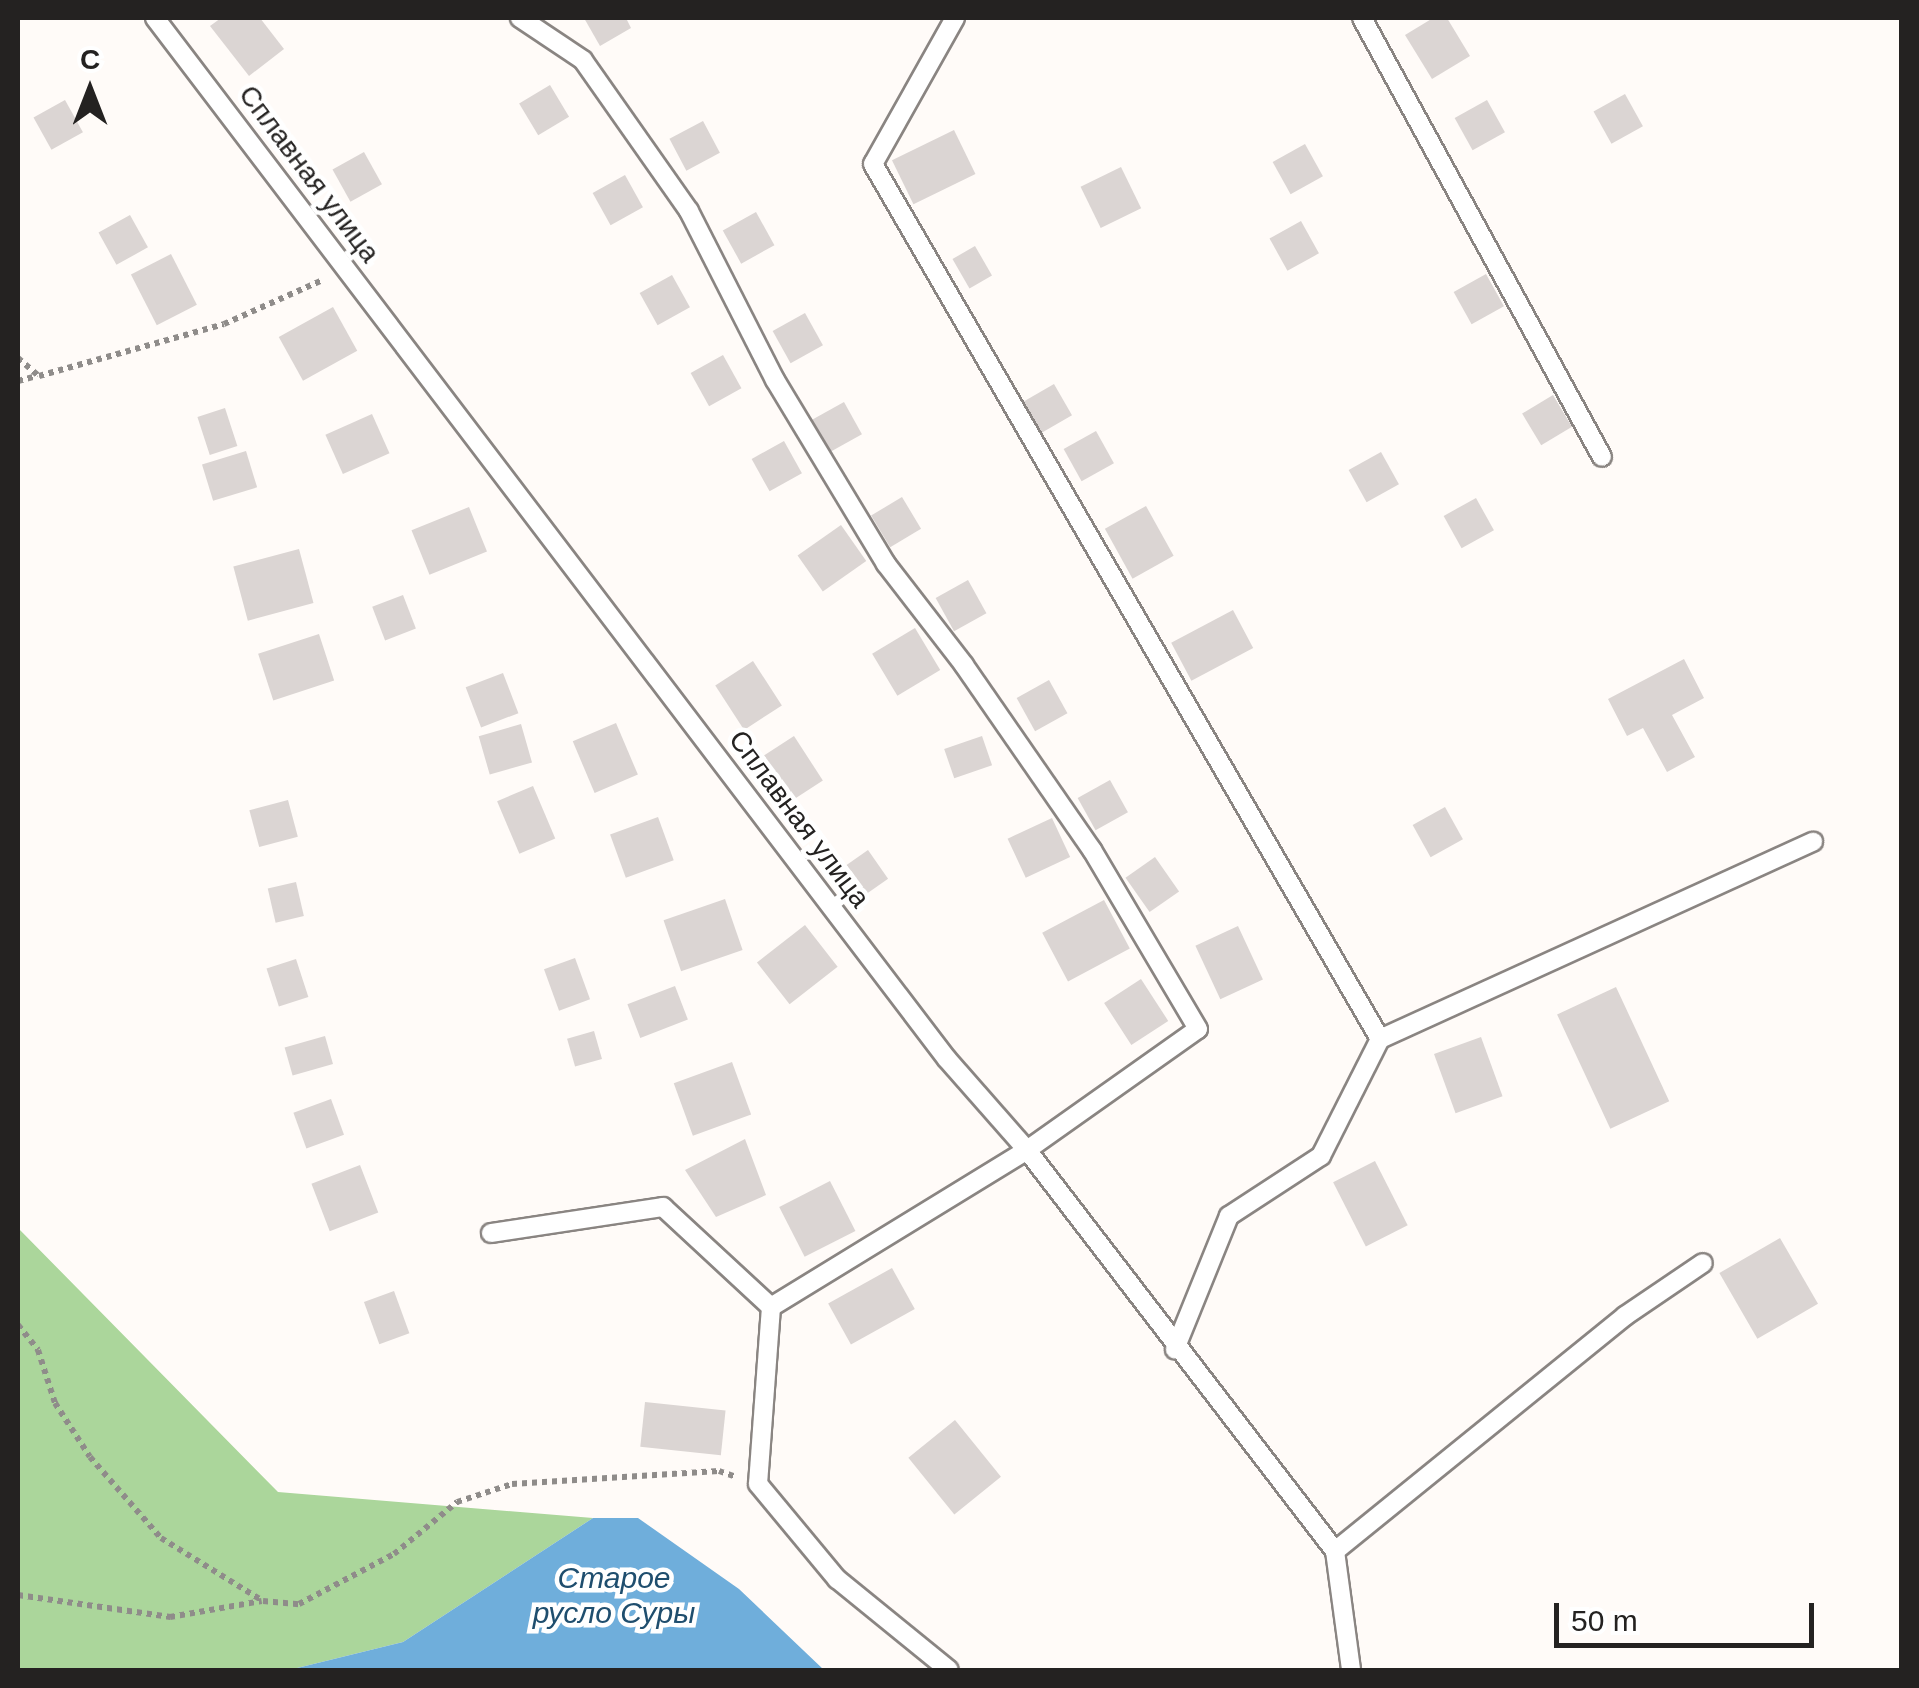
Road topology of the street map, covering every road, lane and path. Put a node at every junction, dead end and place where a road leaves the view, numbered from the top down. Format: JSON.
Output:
{"nodes":[{"id":1,"x":156,"y":18,"type":"edge"},
{"id":2,"x":520,"y":18,"type":"edge"},
{"id":3,"x":955,"y":18,"type":"edge"},
{"id":4,"x":1362,"y":18,"type":"edge"},
{"id":5,"x":347,"y":270,"type":"junction"},
{"id":6,"x":18,"y":358,"type":"edge"},
{"id":7,"x":38,"y":376,"type":"junction"},
{"id":8,"x":18,"y":381,"type":"edge"},
{"id":9,"x":1602,"y":457,"type":"dead end"},
{"id":10,"x":1813,"y":842,"type":"dead end"},
{"id":11,"x":1380,"y":1039,"type":"junction"},
{"id":12,"x":1027,"y":1150,"type":"junction"},
{"id":13,"x":490,"y":1233,"type":"dead end"},
{"id":14,"x":1703,"y":1263,"type":"dead end"},
{"id":15,"x":771,"y":1307,"type":"junction"},
{"id":16,"x":18,"y":1326,"type":"edge"},
{"id":17,"x":1176,"y":1350,"type":"junction"},
{"id":18,"x":758,"y":1484,"type":"junction"},
{"id":19,"x":1335,"y":1551,"type":"junction"},
{"id":20,"x":18,"y":1596,"type":"edge"},
{"id":21,"x":264,"y":1601,"type":"junction"},
{"id":22,"x":949,"y":1670,"type":"edge"},
{"id":23,"x":1351,"y":1670,"type":"edge"}],
"edges":[{"from":1,"to":5,"type":"lane","name":"Сплавная улица"},
{"from":2,"to":12,"type":"lane"},
{"from":3,"to":11,"type":"lane"},
{"from":4,"to":9,"type":"lane"},
{"from":5,"to":7,"type":"path"},
{"from":5,"to":12,"type":"lane","name":"Сплавная улица"},
{"from":6,"to":7,"type":"path"},
{"from":7,"to":8,"type":"path"},
{"from":10,"to":11,"type":"lane"},
{"from":11,"to":17,"type":"lane"},
{"from":12,"to":15,"type":"lane"},
{"from":12,"to":17,"type":"lane","name":"Сплавная улица"},
{"from":13,"to":15,"type":"lane"},
{"from":14,"to":19,"type":"lane"},
{"from":15,"to":18,"type":"lane"},
{"from":16,"to":21,"type":"path"},
{"from":17,"to":19,"type":"lane","name":"Сплавная улица"},
{"from":18,"to":21,"type":"path"},
{"from":18,"to":22,"type":"lane"},
{"from":19,"to":23,"type":"lane"},
{"from":20,"to":21,"type":"path"}]}
